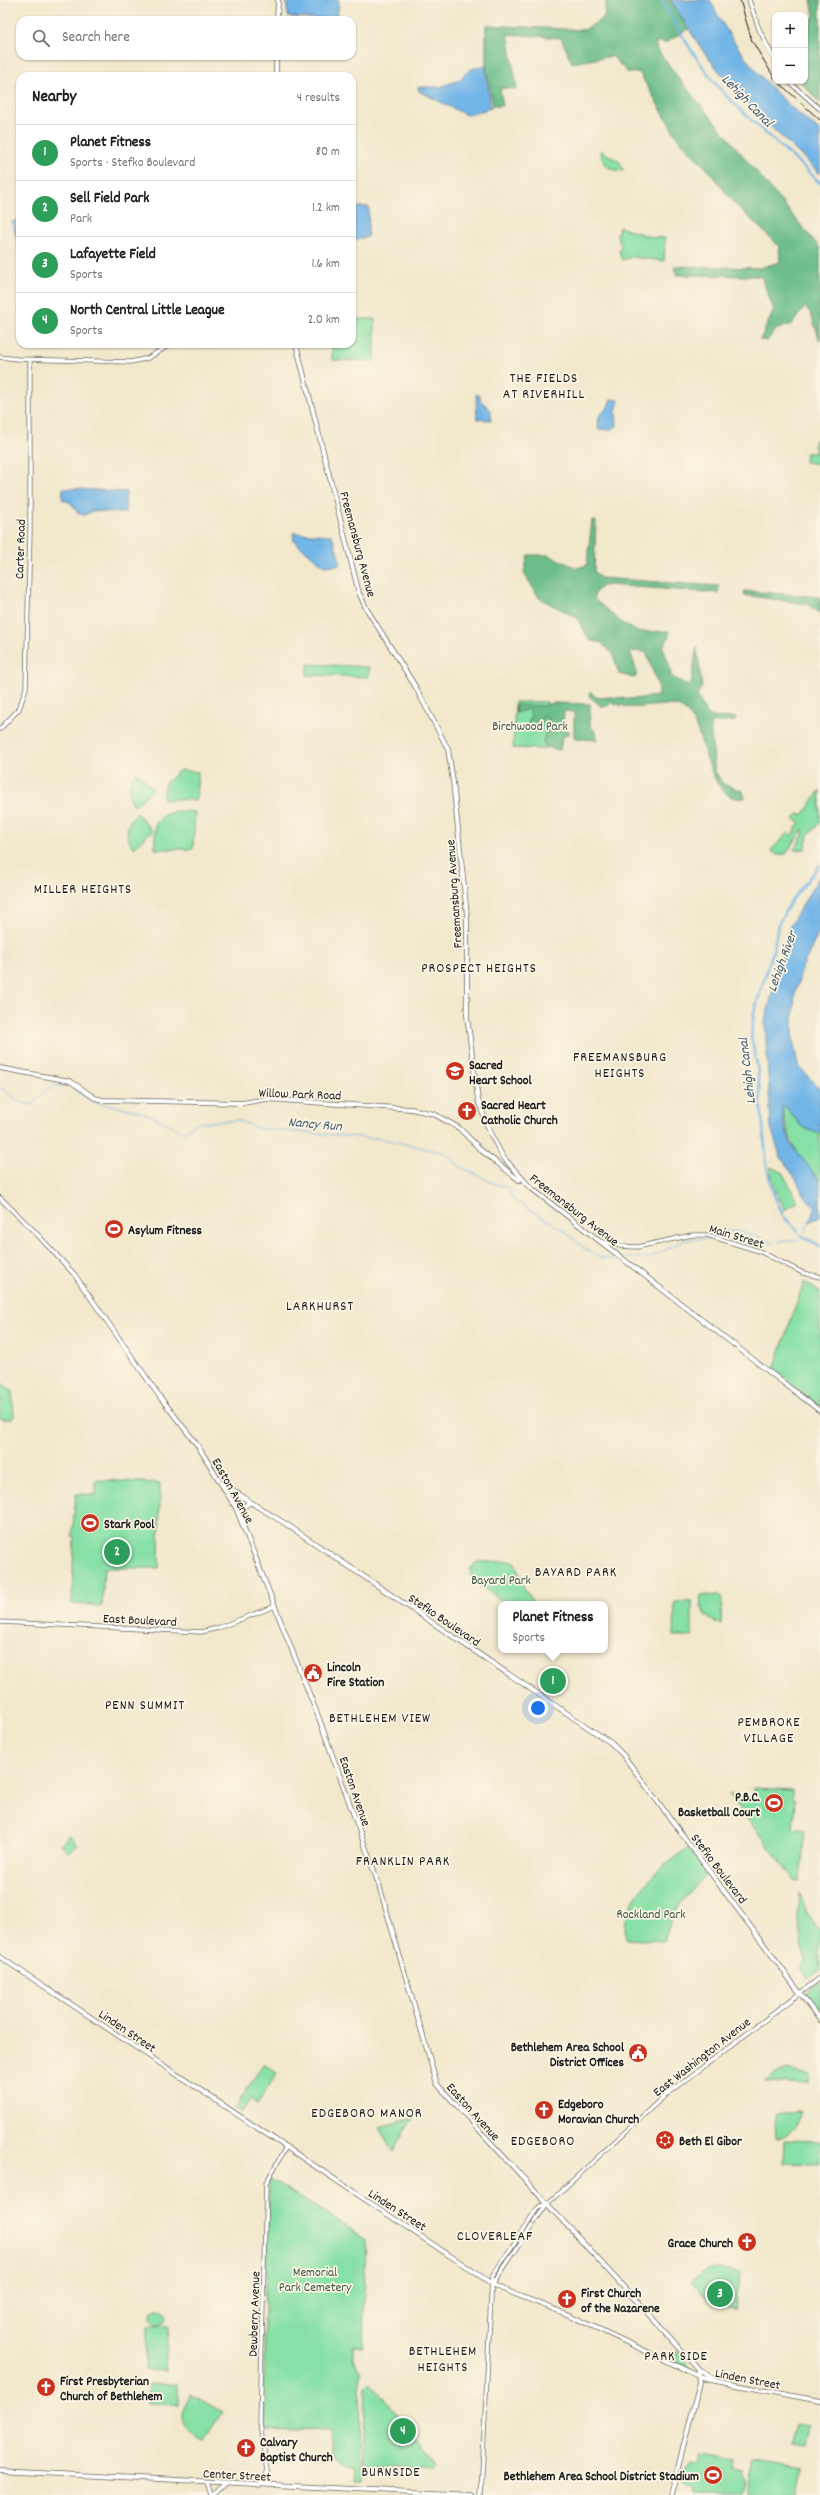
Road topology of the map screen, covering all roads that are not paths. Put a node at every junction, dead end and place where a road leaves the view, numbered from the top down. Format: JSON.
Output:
{"nodes":[{"id":1,"x":278,"y":0,"type":"edge"},
{"id":2,"x":749,"y":0,"type":"edge"},
{"id":3,"x":277,"y":16,"type":"edge"},
{"id":4,"x":772,"y":55,"type":"edge"},
{"id":5,"x":276,"y":60,"type":"edge"},
{"id":6,"x":276,"y":72,"type":"edge"},
{"id":7,"x":791,"y":84,"type":"edge"},
{"id":8,"x":820,"y":109,"type":"edge"},
{"id":9,"x":165,"y":348,"type":"edge"},
{"id":10,"x":297,"y":348,"type":"edge"},
{"id":11,"x":0,"y":357,"type":"edge"},
{"id":12,"x":30,"y":360,"type":"junction"},
{"id":13,"x":0,"y":729,"type":"edge"},
{"id":14,"x":0,"y":1068,"type":"edge"},
{"id":15,"x":531,"y":1188,"type":"junction"},
{"id":16,"x":0,"y":1198,"type":"edge"},
{"id":17,"x":598,"y":1240,"type":"junction"},
{"id":18,"x":820,"y":1277,"type":"edge"},
{"id":19,"x":820,"y":1411,"type":"edge"},
{"id":20,"x":222,"y":1485,"type":"junction"},
{"id":21,"x":249,"y":1503,"type":"junction"},
{"id":22,"x":258,"y":1507,"type":"junction"},
{"id":23,"x":245,"y":1528,"type":"junction"},
{"id":24,"x":275,"y":1606,"type":"junction"},
{"id":25,"x":0,"y":1622,"type":"edge"},
{"id":26,"x":0,"y":1956,"type":"edge"},
{"id":27,"x":820,"y":1978,"type":"edge"},
{"id":28,"x":800,"y":1992,"type":"junction"},
{"id":29,"x":820,"y":2020,"type":"edge"},
{"id":30,"x":286,"y":2147,"type":"junction"},
{"id":31,"x":546,"y":2205,"type":"junction"},
{"id":32,"x":493,"y":2284,"type":"junction"},
{"id":33,"x":698,"y":2368,"type":"junction"},
{"id":34,"x":700,"y":2376,"type":"junction"},
{"id":35,"x":717,"y":2383,"type":"junction"},
{"id":36,"x":820,"y":2401,"type":"edge"},
{"id":37,"x":0,"y":2471,"type":"edge"},
{"id":38,"x":267,"y":2473,"type":"junction"},
{"id":39,"x":207,"y":2482,"type":"junction"},
{"id":40,"x":225,"y":2483,"type":"junction"},
{"id":41,"x":258,"y":2485,"type":"junction"},
{"id":42,"x":269,"y":2485,"type":"junction"},
{"id":43,"x":213,"y":2495,"type":"edge"},
{"id":44,"x":473,"y":2495,"type":"edge"},
{"id":45,"x":481,"y":2495,"type":"edge"},
{"id":46,"x":671,"y":2495,"type":"edge"}],
"edges":[{"from":1,"to":3,"type":"main road"},
{"from":2,"to":4,"type":"street"},
{"from":5,"to":6,"type":"main road"},
{"from":7,"to":8,"type":"street"},
{"from":9,"to":12,"type":"street"},
{"from":10,"to":15,"type":"main road","name":"Freemansburg Avenue"},
{"from":11,"to":12,"type":"street"},
{"from":12,"to":13,"type":"street","name":"Carter Road"},
{"from":14,"to":15,"type":"main road","name":"Willow Park Road"},
{"from":15,"to":17,"type":"main road","name":"Freemansburg Avenue"},
{"from":16,"to":20,"type":"main road","name":"Easton Avenue"},
{"from":17,"to":18,"type":"street","name":"Main Street"},
{"from":17,"to":19,"type":"main road","name":"Freemansburg Avenue"},
{"from":20,"to":21,"type":"main road","name":"Stefko Boulevard"},
{"from":20,"to":22,"type":"main road","name":"Stefko Boulevard"},
{"from":20,"to":23,"type":"main road","name":"Easton Avenue"},
{"from":21,"to":22,"type":"main road","name":"Stefko Boulevard"},
{"from":21,"to":23,"type":"main road"},
{"from":22,"to":28,"type":"main road","name":"Stefko Boulevard"},
{"from":23,"to":24,"type":"main road","name":"Easton Avenue"},
{"from":24,"to":25,"type":"street","name":"East Boulevard"},
{"from":24,"to":31,"type":"main road","name":"Easton Avenue"},
{"from":26,"to":30,"type":"main road","name":"Linden Street"},
{"from":27,"to":28,"type":"street","name":"East Washington Avenue"},
{"from":28,"to":29,"type":"main road","name":"Stefko Boulevard"},
{"from":28,"to":31,"type":"street","name":"East Washington Avenue"},
{"from":30,"to":32,"type":"main road","name":"Linden Street"},
{"from":30,"to":38,"type":"street","name":"Dewberry Avenue"},
{"from":31,"to":32,"type":"street","name":"East Washington Avenue"},
{"from":31,"to":32,"type":"street","name":"East Washington Avenue"},
{"from":31,"to":33,"type":"main road","name":"Easton Avenue"},
{"from":32,"to":34,"type":"main road","name":"Linden Street"},
{"from":32,"to":45,"type":"street","name":"East Washington Avenue"},
{"from":33,"to":34,"type":"main road","name":"Easton Avenue"},
{"from":33,"to":35,"type":"main road"},
{"from":34,"to":35,"type":"main road","name":"Linden Street"},
{"from":34,"to":46,"type":"main road"},
{"from":35,"to":36,"type":"main road","name":"Linden Street"},
{"from":37,"to":39,"type":"main road","name":"Center Street"},
{"from":38,"to":41,"type":"main road"},
{"from":38,"to":42,"type":"street","name":"Dewberry Avenue"},
{"from":39,"to":40,"type":"main road","name":"Center Street"},
{"from":39,"to":43,"type":"street"},
{"from":40,"to":41,"type":"main road","name":"Center Street"},
{"from":40,"to":43,"type":"street"},
{"from":41,"to":42,"type":"main road","name":"Center Street"},
{"from":42,"to":44,"type":"main road","name":"Center Street"}]}
